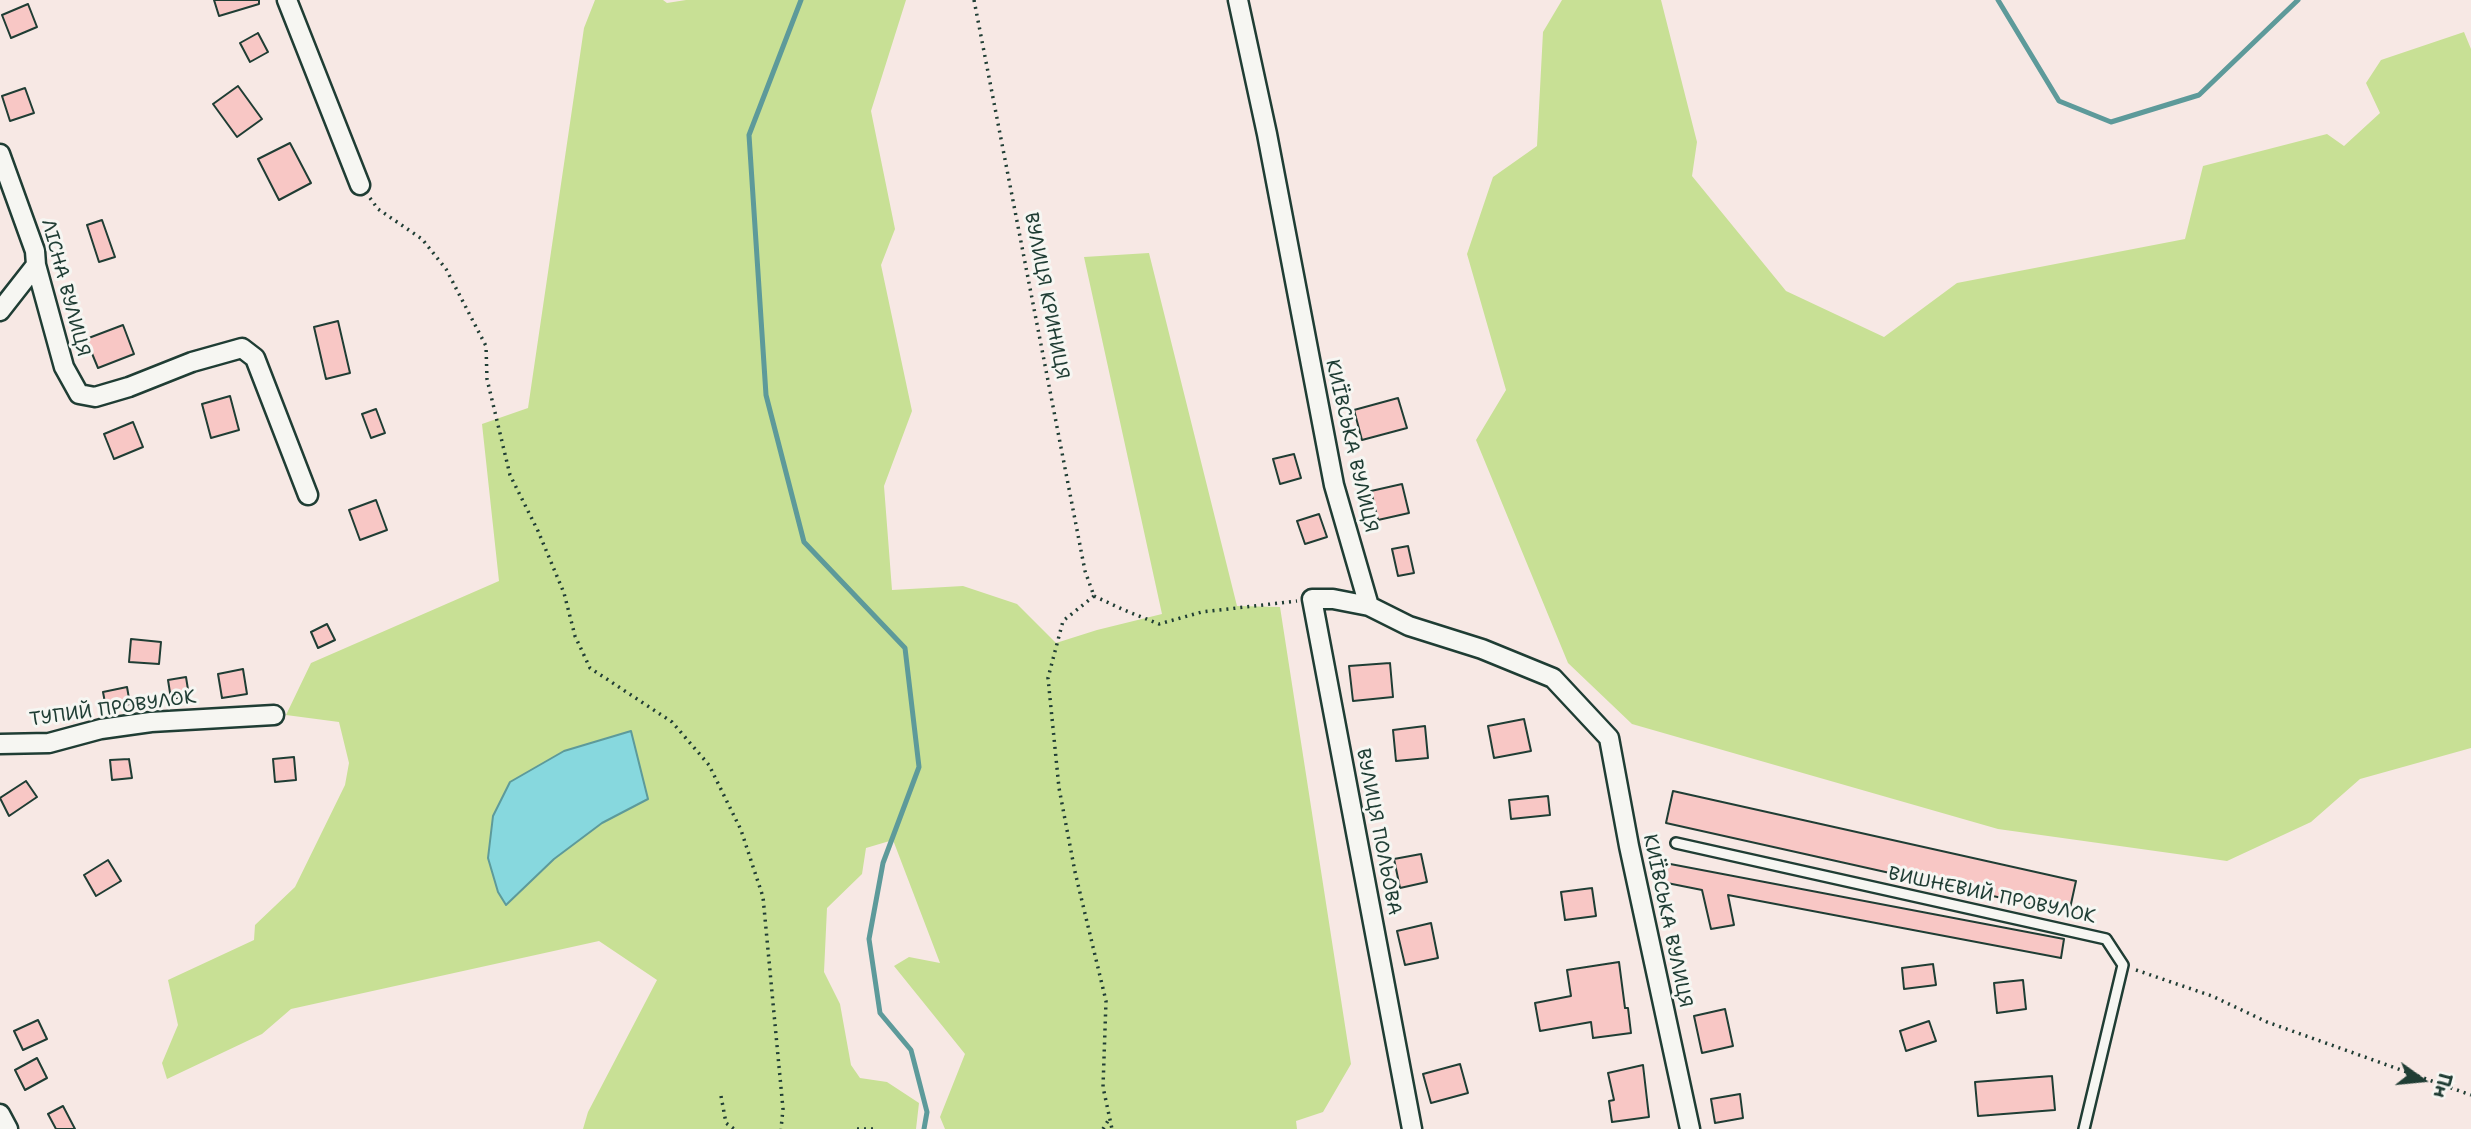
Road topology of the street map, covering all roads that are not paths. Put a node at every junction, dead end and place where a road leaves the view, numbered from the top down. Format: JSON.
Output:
{"nodes":[{"id":1,"x":287,"y":0,"type":"edge"},
{"id":2,"x":1238,"y":0,"type":"edge"},
{"id":3,"x":0,"y":153,"type":"edge"},
{"id":4,"x":360,"y":185,"type":"road end"},
{"id":5,"x":36,"y":265,"type":"junction"},
{"id":6,"x":0,"y":311,"type":"edge"},
{"id":7,"x":308,"y":495,"type":"dead end"},
{"id":8,"x":1369,"y":606,"type":"junction"},
{"id":9,"x":274,"y":715,"type":"dead end"},
{"id":10,"x":0,"y":744,"type":"edge"},
{"id":11,"x":1676,"y":843,"type":"dead end"},
{"id":12,"x":0,"y":1114,"type":"edge"},
{"id":13,"x":8,"y":1129,"type":"edge"},
{"id":14,"x":1412,"y":1129,"type":"edge"},
{"id":15,"x":1690,"y":1129,"type":"edge"},
{"id":16,"x":2084,"y":1129,"type":"edge"}],
"edges":[{"from":1,"to":4,"type":"street"},
{"from":2,"to":8,"type":"street","name":"КИЇВСЬКА ВУЛИЦЯ"},
{"from":3,"to":5,"type":"street","name":"ЛІСНА ВУЛИЦЯ"},
{"from":5,"to":6,"type":"street"},
{"from":5,"to":7,"type":"street","name":"ЛІСНА ВУЛИЦЯ"},
{"from":8,"to":14,"type":"street","name":"ВУЛИЦЯ ПОЛЬОВА"},
{"from":8,"to":15,"type":"street","name":"КИЇВСЬКА ВУЛИЦЯ"},
{"from":9,"to":10,"type":"street","name":"ТУПИЙ ПРОВУЛОК"},
{"from":11,"to":16,"type":"lane","name":"ВИШНЕВИЙ ПРОВУЛОК"},
{"from":12,"to":13,"type":"street"}]}
